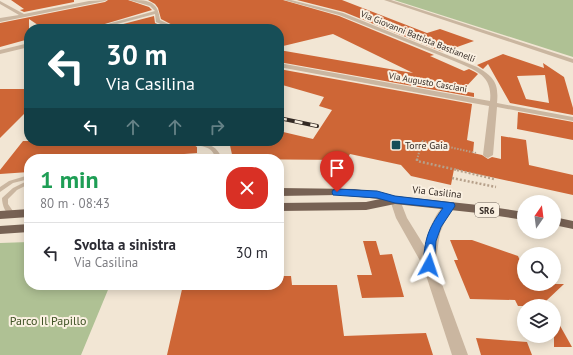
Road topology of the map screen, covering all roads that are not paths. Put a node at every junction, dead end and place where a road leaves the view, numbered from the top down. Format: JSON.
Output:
{"nodes":[{"id":1,"x":105,"y":0,"type":"edge"},
{"id":2,"x":131,"y":0,"type":"edge"},
{"id":3,"x":286,"y":0,"type":"edge"},
{"id":4,"x":386,"y":0,"type":"edge"},
{"id":5,"x":0,"y":2,"type":"edge"},
{"id":6,"x":158,"y":12,"type":"junction"},
{"id":7,"x":23,"y":15,"type":"junction"},
{"id":8,"x":0,"y":20,"type":"edge"},
{"id":9,"x":111,"y":24,"type":"edge"},
{"id":10,"x":165,"y":24,"type":"edge"},
{"id":11,"x":24,"y":46,"type":"edge"},
{"id":12,"x":0,"y":52,"type":"edge"},
{"id":13,"x":573,"y":61,"type":"edge"},
{"id":14,"x":284,"y":66,"type":"edge"},
{"id":15,"x":493,"y":104,"type":"junction"},
{"id":16,"x":573,"y":119,"type":"edge"},
{"id":17,"x":210,"y":146,"type":"edge"},
{"id":18,"x":218,"y":154,"type":"edge"},
{"id":19,"x":488,"y":155,"type":"dead end"},
{"id":20,"x":24,"y":178,"type":"edge"},
{"id":21,"x":24,"y":184,"type":"edge"},
{"id":22,"x":0,"y":190,"type":"edge"},
{"id":23,"x":284,"y":192,"type":"edge"},
{"id":24,"x":395,"y":200,"type":"junction"},
{"id":25,"x":450,"y":206,"type":"junction"},
{"id":26,"x":284,"y":207,"type":"edge"},
{"id":27,"x":24,"y":213,"type":"edge"},
{"id":28,"x":12,"y":214,"type":"junction"},
{"id":29,"x":0,"y":215,"type":"edge"},
{"id":30,"x":517,"y":215,"type":"edge"},
{"id":31,"x":561,"y":222,"type":"edge"},
{"id":32,"x":573,"y":225,"type":"edge"},
{"id":33,"x":24,"y":228,"type":"edge"},
{"id":34,"x":0,"y":230,"type":"edge"},
{"id":35,"x":429,"y":265,"type":"junction"},
{"id":36,"x":460,"y":355,"type":"edge"}],
"edges":[{"from":1,"to":7,"type":"street"},
{"from":2,"to":6,"type":"street"},
{"from":3,"to":15,"type":"street","name":"Via Giovanni Battista Bastianelli"},
{"from":4,"to":13,"type":"street"},
{"from":5,"to":7,"type":"street"},
{"from":6,"to":9,"type":"street"},
{"from":6,"to":10,"type":"street"},
{"from":7,"to":8,"type":"street"},
{"from":11,"to":12,"type":"street"},
{"from":14,"to":15,"type":"street","name":"Via Augusto Casciani"},
{"from":15,"to":16,"type":"street","name":"Via Augusto Casciani"},
{"from":15,"to":19,"type":"street","name":"Via Giovanni Battista Bastianelli"},
{"from":17,"to":18,"type":"lane"},
{"from":20,"to":22,"type":"lane"},
{"from":21,"to":28,"type":"lane"},
{"from":23,"to":24,"type":"main road","name":"Via Casilina","number":"SR6"},
{"from":24,"to":25,"type":"main road","name":"Via Casilina","number":"SR6"},
{"from":24,"to":26,"type":"main road","name":"Via Casilina","number":"SR6"},
{"from":24,"to":35,"type":"street"},
{"from":25,"to":30,"type":"main road","name":"Via Casilina","number":"SR6"},
{"from":25,"to":35,"type":"street"},
{"from":27,"to":28,"type":"main road"},
{"from":28,"to":29,"type":"main road"},
{"from":31,"to":32,"type":"main road"},
{"from":33,"to":34,"type":"main road"},
{"from":35,"to":36,"type":"street"}]}
